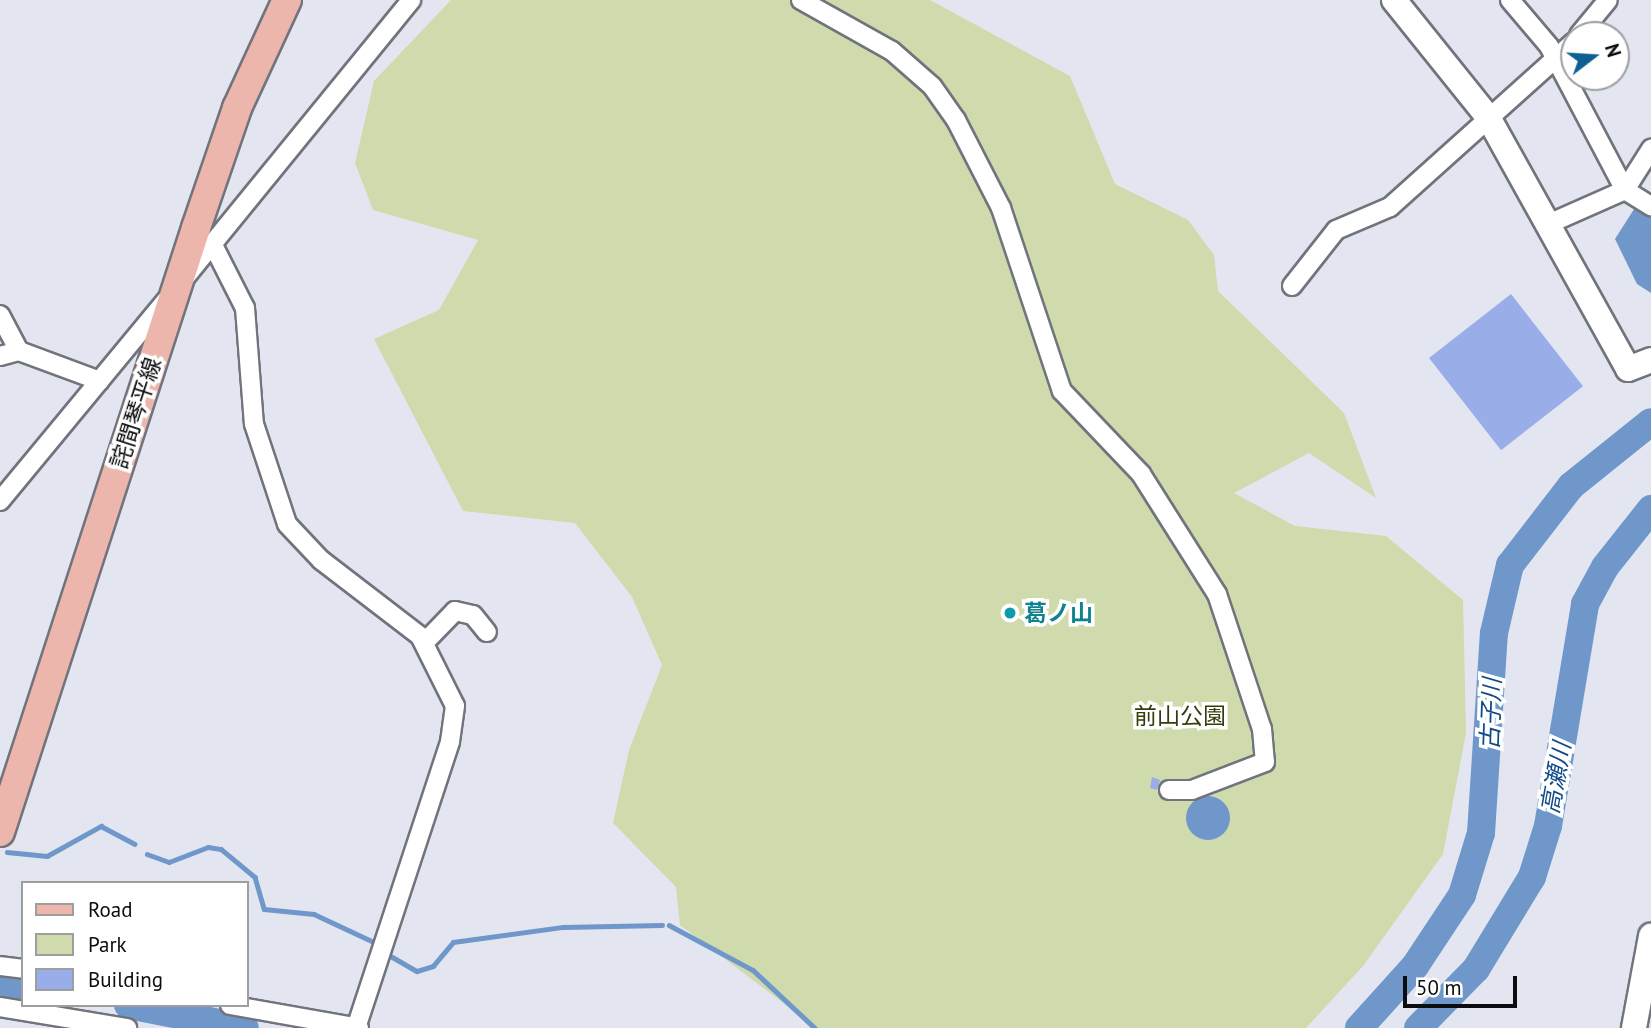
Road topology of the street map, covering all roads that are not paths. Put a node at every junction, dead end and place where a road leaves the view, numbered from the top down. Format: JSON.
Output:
{"nodes":[{"id":1,"x":286,"y":0,"type":"edge"},
{"id":2,"x":411,"y":0,"type":"edge"},
{"id":3,"x":802,"y":0,"type":"edge"},
{"id":4,"x":1394,"y":0,"type":"edge"},
{"id":5,"x":1510,"y":0,"type":"edge"},
{"id":6,"x":1608,"y":0,"type":"edge"},
{"id":7,"x":1591,"y":21,"type":"edge"},
{"id":8,"x":1560,"y":57,"type":"edge"},
{"id":9,"x":1556,"y":61,"type":"junction"},
{"id":10,"x":1488,"y":117,"type":"junction"},
{"id":11,"x":1651,"y":149,"type":"edge"},
{"id":12,"x":1625,"y":190,"type":"junction"},
{"id":13,"x":1651,"y":206,"type":"edge"},
{"id":14,"x":1546,"y":225,"type":"junction"},
{"id":15,"x":212,"y":243,"type":"junction"},
{"id":16,"x":1292,"y":286,"type":"dead end"},
{"id":17,"x":175,"y":290,"type":"junction"},
{"id":18,"x":0,"y":315,"type":"edge"},
{"id":19,"x":19,"y":351,"type":"junction"},
{"id":20,"x":0,"y":356,"type":"edge"},
{"id":21,"x":1651,"y":360,"type":"edge"},
{"id":22,"x":100,"y":381,"type":"junction"},
{"id":23,"x":0,"y":501,"type":"edge"},
{"id":24,"x":487,"y":632,"type":"dead end"},
{"id":25,"x":425,"y":642,"type":"junction"},
{"id":26,"x":1169,"y":790,"type":"dead end"},
{"id":27,"x":0,"y":832,"type":"edge"},
{"id":28,"x":1651,"y":936,"type":"edge"},
{"id":29,"x":0,"y":965,"type":"edge"},
{"id":30,"x":21,"y":969,"type":"edge"},
{"id":31,"x":0,"y":1007,"type":"edge"},
{"id":32,"x":241,"y":1007,"type":"edge"},
{"id":33,"x":89,"y":1013,"type":"edge"},
{"id":34,"x":127,"y":1028,"type":"edge"},
{"id":35,"x":357,"y":1028,"type":"edge"},
{"id":36,"x":1634,"y":1028,"type":"edge"}],
"edges":[{"from":1,"to":17,"type":"main road","name":"詫間琴平線"},
{"from":2,"to":15,"type":"street"},
{"from":3,"to":26,"type":"street"},
{"from":4,"to":10,"type":"street"},
{"from":5,"to":9,"type":"street"},
{"from":6,"to":7,"type":"street"},
{"from":8,"to":9,"type":"street"},
{"from":9,"to":10,"type":"street"},
{"from":9,"to":12,"type":"street"},
{"from":10,"to":14,"type":"street"},
{"from":10,"to":16,"type":"street"},
{"from":11,"to":12,"type":"street"},
{"from":12,"to":13,"type":"street"},
{"from":12,"to":14,"type":"street"},
{"from":14,"to":21,"type":"street"},
{"from":15,"to":17,"type":"street"},
{"from":15,"to":25,"type":"street"},
{"from":17,"to":22,"type":"street"},
{"from":17,"to":27,"type":"main road","name":"詫間琴平線"},
{"from":18,"to":19,"type":"street"},
{"from":19,"to":20,"type":"street"},
{"from":19,"to":22,"type":"street"},
{"from":22,"to":23,"type":"street"},
{"from":24,"to":25,"type":"street"},
{"from":25,"to":35,"type":"street"},
{"from":28,"to":36,"type":"street"},
{"from":29,"to":30,"type":"street"},
{"from":31,"to":33,"type":"street"},
{"from":32,"to":35,"type":"street"},
{"from":33,"to":34,"type":"street"}]}
